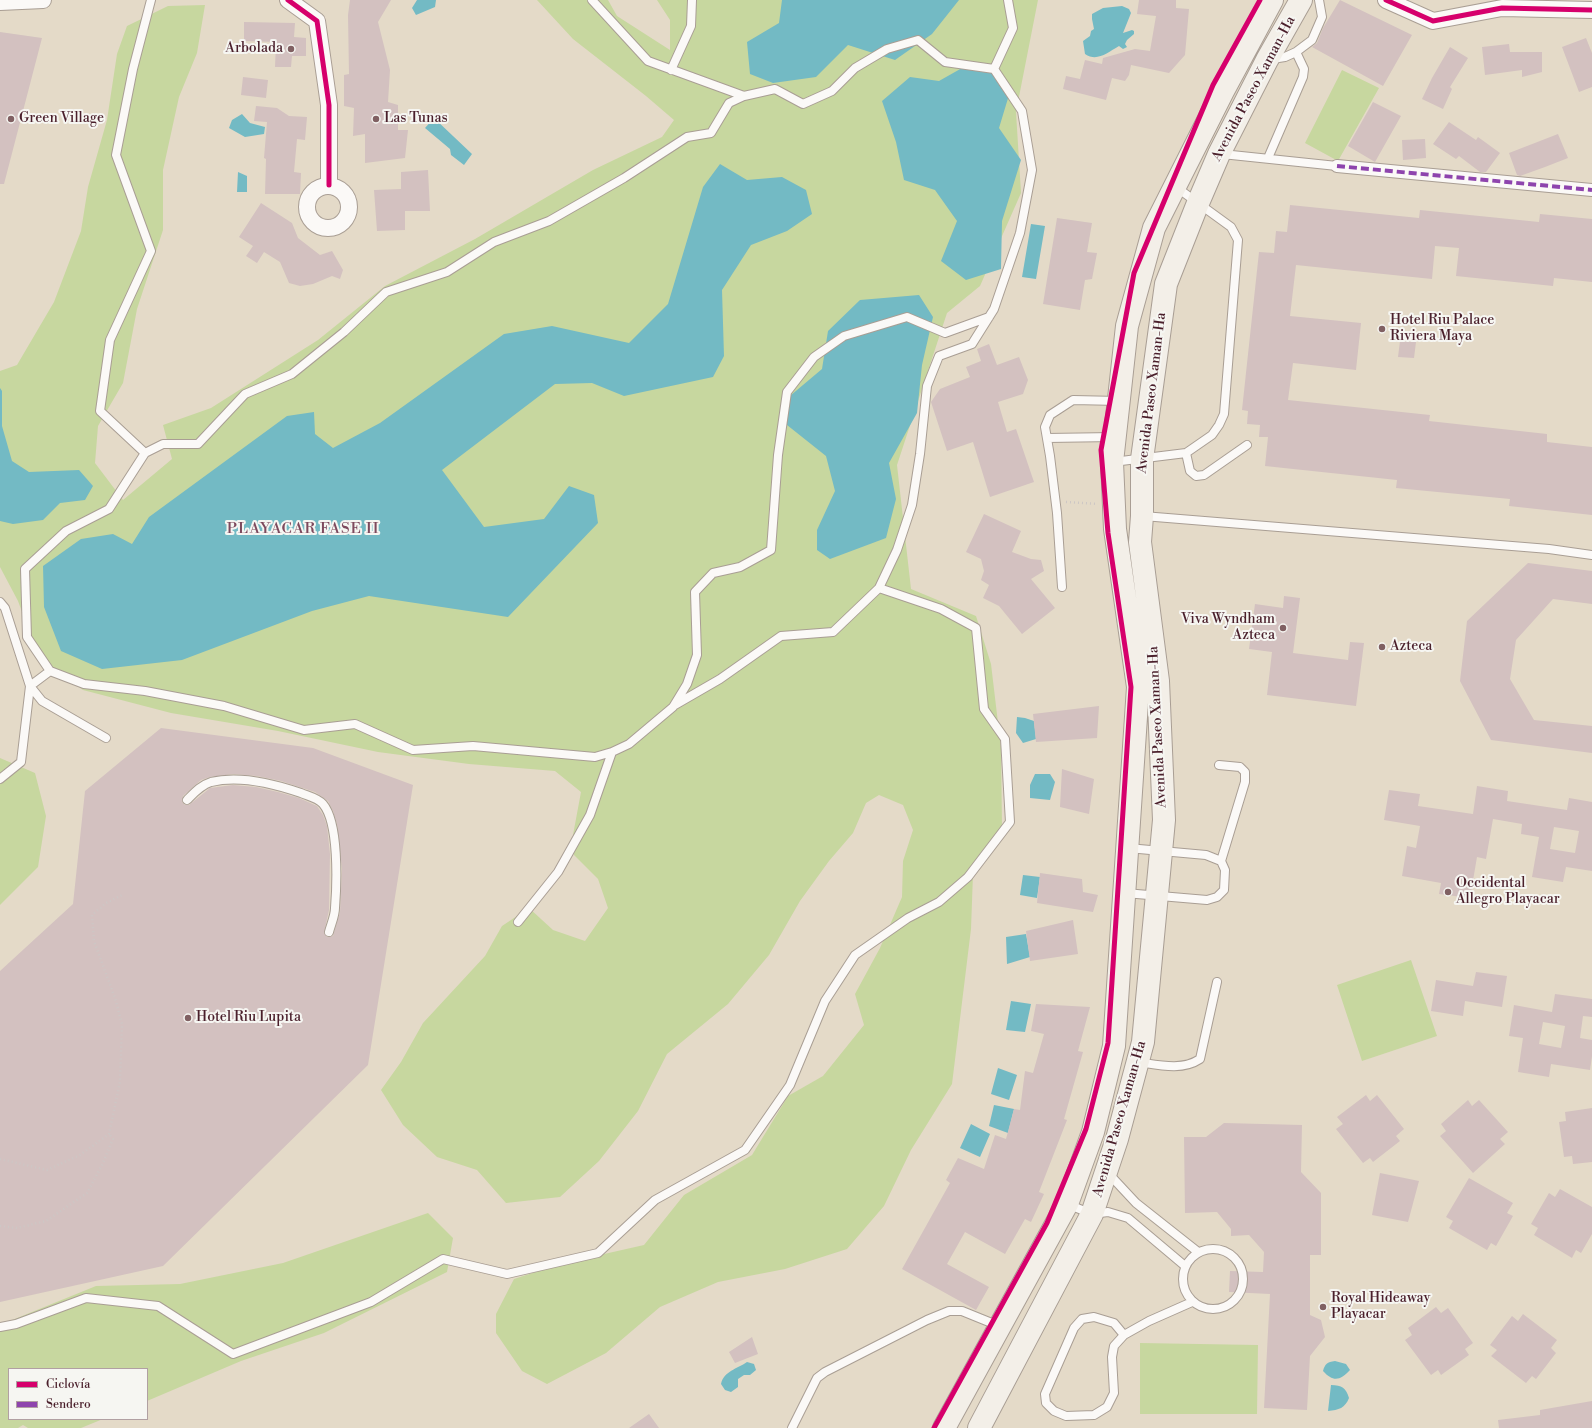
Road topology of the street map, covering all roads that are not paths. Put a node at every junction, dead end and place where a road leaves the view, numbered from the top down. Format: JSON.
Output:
{"nodes":[{"id":1,"x":43,"y":0,"type":"edge"},
{"id":2,"x":151,"y":0,"type":"edge"},
{"id":3,"x":288,"y":0,"type":"edge"},
{"id":4,"x":592,"y":0,"type":"edge"},
{"id":5,"x":692,"y":0,"type":"edge"},
{"id":6,"x":1008,"y":0,"type":"edge"},
{"id":7,"x":1272,"y":0,"type":"edge"},
{"id":8,"x":1301,"y":0,"type":"edge"},
{"id":9,"x":1319,"y":0,"type":"edge"},
{"id":10,"x":1386,"y":0,"type":"edge"},
{"id":11,"x":0,"y":2,"type":"edge"},
{"id":12,"x":1503,"y":4,"type":"edge"},
{"id":13,"x":1592,"y":10,"type":"edge"},
{"id":14,"x":1296,"y":52,"type":"junction"},
{"id":15,"x":1267,"y":60,"type":"junction"},
{"id":16,"x":994,"y":69,"type":"junction"},
{"id":17,"x":671,"y":70,"type":"junction"},
{"id":18,"x":744,"y":96,"type":"junction"},
{"id":19,"x":1219,"y":154,"type":"junction"},
{"id":20,"x":1268,"y":158,"type":"junction"},
{"id":21,"x":1338,"y":166,"type":"joint"},
{"id":22,"x":329,"y":185,"type":"dead end"},
{"id":23,"x":1175,"y":187,"type":"junction"},
{"id":24,"x":1592,"y":190,"type":"edge"},
{"id":25,"x":1198,"y":203,"type":"junction"},
{"id":26,"x":989,"y":317,"type":"junction"},
{"id":27,"x":1119,"y":401,"type":"junction"},
{"id":28,"x":1115,"y":437,"type":"junction"},
{"id":29,"x":1047,"y":438,"type":"junction"},
{"id":30,"x":1247,"y":445,"type":"dead end"},
{"id":31,"x":145,"y":453,"type":"junction"},
{"id":32,"x":1186,"y":453,"type":"junction"},
{"id":33,"x":1142,"y":459,"type":"junction"},
{"id":34,"x":1112,"y":462,"type":"junction"},
{"id":35,"x":1142,"y":516,"type":"junction"},
{"id":36,"x":1592,"y":555,"type":"edge"},
{"id":37,"x":1062,"y":587,"type":"dead end"},
{"id":38,"x":879,"y":588,"type":"junction"},
{"id":39,"x":0,"y":602,"type":"edge"},
{"id":40,"x":50,"y":671,"type":"junction"},
{"id":41,"x":1148,"y":684,"type":"junction"},
{"id":42,"x":30,"y":686,"type":"junction"},
{"id":43,"x":673,"y":707,"type":"junction"},
{"id":44,"x":106,"y":738,"type":"dead end"},
{"id":45,"x":612,"y":752,"type":"junction"},
{"id":46,"x":1219,"y":765,"type":"dead end"},
{"id":47,"x":0,"y":779,"type":"edge"},
{"id":48,"x":187,"y":800,"type":"dead end"},
{"id":49,"x":1127,"y":848,"type":"junction"},
{"id":50,"x":1161,"y":850,"type":"junction"},
{"id":51,"x":1221,"y":861,"type":"junction"},
{"id":52,"x":1124,"y":893,"type":"junction"},
{"id":53,"x":1157,"y":895,"type":"junction"},
{"id":54,"x":518,"y":922,"type":"dead end"},
{"id":55,"x":329,"y":932,"type":"dead end"},
{"id":56,"x":1217,"y":982,"type":"dead end"},
{"id":57,"x":1138,"y":1062,"type":"junction"},
{"id":58,"x":1093,"y":1132,"type":"junction"},
{"id":59,"x":1117,"y":1139,"type":"junction"},
{"id":60,"x":1106,"y":1171,"type":"junction"},
{"id":61,"x":1067,"y":1204,"type":"junction"},
{"id":62,"x":1092,"y":1214,"type":"junction"},
{"id":63,"x":1198,"y":1252,"type":"junction"},
{"id":64,"x":1185,"y":1266,"type":"junction"},
{"id":65,"x":1192,"y":1302,"type":"junction"},
{"id":66,"x":1000,"y":1326,"type":"junction"},
{"id":67,"x":0,"y":1327,"type":"edge"},
{"id":68,"x":1124,"y":1334,"type":"junction"},
{"id":69,"x":792,"y":1428,"type":"edge"},
{"id":70,"x":944,"y":1428,"type":"edge"},
{"id":71,"x":979,"y":1428,"type":"edge"}],
"edges":[{"from":1,"to":11,"type":"street"},
{"from":2,"to":31,"type":"lane"},
{"from":3,"to":22,"type":"street"},
{"from":4,"to":17,"type":"lane"},
{"from":5,"to":17,"type":"lane"},
{"from":6,"to":16,"type":"lane"},
{"from":7,"to":23,"type":"main road","name":"Avenida Paseo Xaman-Ha"},
{"from":8,"to":15,"type":"main road","name":"Avenida Paseo Xaman-Ha"},
{"from":9,"to":14,"type":"lane"},
{"from":10,"to":12,"type":"street"},
{"from":12,"to":13,"type":"street"},
{"from":14,"to":15,"type":"lane"},
{"from":14,"to":20,"type":"lane"},
{"from":15,"to":19,"type":"main road","name":"Avenida Paseo Xaman-Ha"},
{"from":16,"to":18,"type":"lane"},
{"from":16,"to":26,"type":"lane"},
{"from":17,"to":18,"type":"lane"},
{"from":18,"to":31,"type":"lane"},
{"from":19,"to":20,"type":"lane"},
{"from":19,"to":25,"type":"main road","name":"Avenida Paseo Xaman-Ha"},
{"from":20,"to":21,"type":"lane"},
{"from":21,"to":24,"type":"street"},
{"from":23,"to":25,"type":"lane"},
{"from":23,"to":27,"type":"main road","name":"Avenida Paseo Xaman-Ha"},
{"from":25,"to":32,"type":"lane"},
{"from":25,"to":33,"type":"main road","name":"Avenida Paseo Xaman-Ha"},
{"from":26,"to":38,"type":"lane"},
{"from":26,"to":43,"type":"lane"},
{"from":27,"to":28,"type":"main road","name":"Avenida Paseo Xaman-Ha"},
{"from":27,"to":29,"type":"lane"},
{"from":28,"to":29,"type":"lane"},
{"from":28,"to":34,"type":"main road","name":"Avenida Paseo Xaman-Ha"},
{"from":29,"to":37,"type":"lane"},
{"from":30,"to":32,"type":"lane"},
{"from":31,"to":40,"type":"lane"},
{"from":32,"to":33,"type":"lane"},
{"from":33,"to":34,"type":"lane"},
{"from":33,"to":35,"type":"main road","name":"Avenida Paseo Xaman-Ha"},
{"from":34,"to":41,"type":"main road","name":"Avenida Paseo Xaman-Ha"},
{"from":35,"to":36,"type":"lane"},
{"from":35,"to":41,"type":"main road","name":"Avenida Paseo Xaman-Ha"},
{"from":38,"to":43,"type":"lane"},
{"from":38,"to":67,"type":"lane"},
{"from":39,"to":42,"type":"lane"},
{"from":40,"to":42,"type":"lane"},
{"from":40,"to":45,"type":"lane"},
{"from":41,"to":49,"type":"main road","name":"Avenida Paseo Xaman-Ha"},
{"from":41,"to":50,"type":"main road","name":"Avenida Paseo Xaman-Ha"},
{"from":42,"to":44,"type":"lane"},
{"from":42,"to":47,"type":"lane"},
{"from":43,"to":45,"type":"lane"},
{"from":45,"to":54,"type":"lane"},
{"from":46,"to":51,"type":"lane"},
{"from":48,"to":55,"type":"lane"},
{"from":49,"to":50,"type":"lane"},
{"from":49,"to":52,"type":"main road","name":"Avenida Paseo Xaman-Ha"},
{"from":50,"to":51,"type":"lane"},
{"from":50,"to":53,"type":"main road","name":"Avenida Paseo Xaman-Ha"},
{"from":51,"to":53,"type":"lane"},
{"from":52,"to":53,"type":"lane"},
{"from":52,"to":58,"type":"main road","name":"Avenida Paseo Xaman-Ha"},
{"from":53,"to":57,"type":"main road","name":"Avenida Paseo Xaman-Ha"},
{"from":56,"to":57,"type":"lane"},
{"from":57,"to":59,"type":"main road","name":"Avenida Paseo Xaman-Ha"},
{"from":58,"to":59,"type":"main road"},
{"from":58,"to":61,"type":"main road","name":"Avenida Paseo Xaman-Ha"},
{"from":59,"to":60,"type":"main road","name":"Avenida Paseo Xaman-Ha"},
{"from":60,"to":62,"type":"main road","name":"Avenida Paseo Xaman-Ha"},
{"from":60,"to":63,"type":"lane"},
{"from":61,"to":62,"type":"lane"},
{"from":61,"to":66,"type":"main road","name":"Avenida Paseo Xaman-Ha"},
{"from":62,"to":64,"type":"lane"},
{"from":62,"to":71,"type":"main road","name":"Avenida Paseo Xaman-Ha"},
{"from":63,"to":64,"type":"lane"},
{"from":63,"to":65,"type":"lane"},
{"from":64,"to":65,"type":"lane"},
{"from":65,"to":68,"type":"lane"},
{"from":66,"to":69,"type":"lane"},
{"from":66,"to":70,"type":"main road","name":"Avenida Paseo Xaman-Ha"},
{"from":68,"to":68,"type":"lane"}]}
